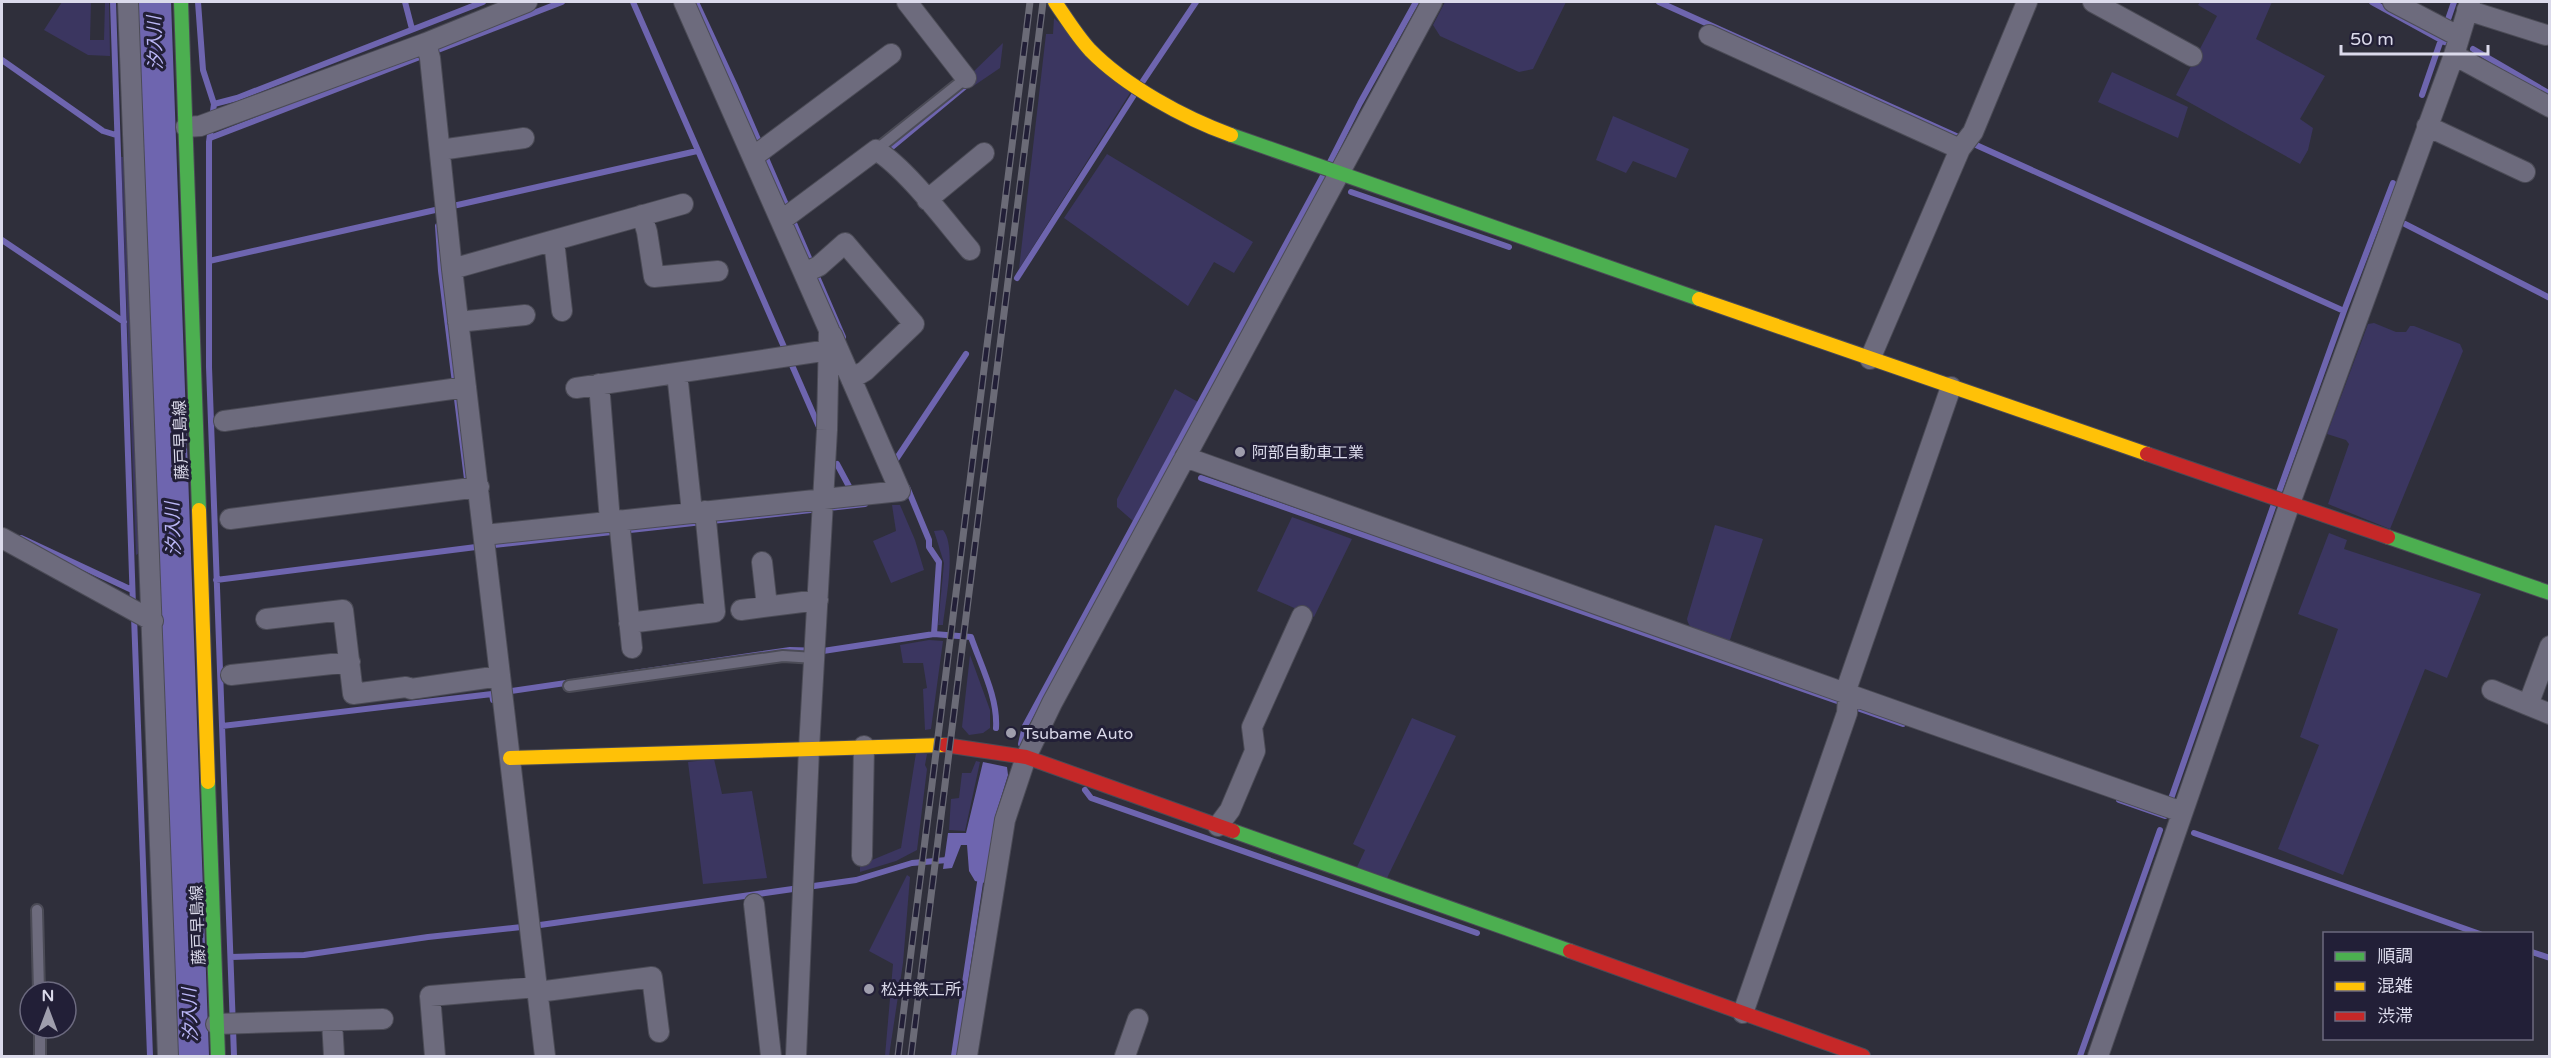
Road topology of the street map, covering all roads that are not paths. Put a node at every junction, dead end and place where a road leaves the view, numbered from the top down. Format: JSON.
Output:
{"nodes":[{"id":1,"x":128,"y":2,"type":"edge"},
{"id":2,"x":181,"y":2,"type":"edge"},
{"id":3,"x":527,"y":2,"type":"edge"},
{"id":4,"x":684,"y":2,"type":"edge"},
{"id":5,"x":907,"y":2,"type":"edge"},
{"id":6,"x":1055,"y":2,"type":"edge"},
{"id":7,"x":1432,"y":2,"type":"edge"},
{"id":8,"x":2027,"y":2,"type":"edge"},
{"id":9,"x":2093,"y":2,"type":"edge"},
{"id":10,"x":2393,"y":2,"type":"edge"},
{"id":11,"x":2469,"y":6,"type":"edge"},
{"id":12,"x":1709,"y":35,"type":"dead end"},
{"id":13,"x":2546,"y":35,"type":"dead end"},
{"id":14,"x":2451,"y":38,"type":"junction"},
{"id":15,"x":428,"y":50,"type":"junction"},
{"id":16,"x":891,"y":54,"type":"dead end"},
{"id":17,"x":2192,"y":56,"type":"dead end"},
{"id":18,"x":966,"y":78,"type":"joint"},
{"id":19,"x":2550,"y":107,"type":"edge"},
{"id":20,"x":203,"y":123,"type":"junction"},
{"id":21,"x":2427,"y":126,"type":"junction"},
{"id":22,"x":524,"y":138,"type":"dead end"},
{"id":23,"x":1965,"y":142,"type":"junction"},
{"id":24,"x":440,"y":150,"type":"junction"},
{"id":25,"x":759,"y":152,"type":"junction"},
{"id":26,"x":984,"y":153,"type":"dead end"},
{"id":27,"x":882,"y":154,"type":"junction"},
{"id":28,"x":1329,"y":170,"type":"junction"},
{"id":29,"x":2525,"y":172,"type":"dead end"},
{"id":30,"x":927,"y":200,"type":"junction"},
{"id":31,"x":683,"y":204,"type":"dead end"},
{"id":32,"x":642,"y":215,"type":"junction"},
{"id":33,"x":787,"y":216,"type":"junction"},
{"id":34,"x":554,"y":241,"type":"junction"},
{"id":35,"x":970,"y":250,"type":"dead end"},
{"id":36,"x":452,"y":269,"type":"junction"},
{"id":37,"x":811,"y":270,"type":"junction"},
{"id":38,"x":718,"y":271,"type":"dead end"},
{"id":39,"x":562,"y":311,"type":"dead end"},
{"id":40,"x":525,"y":315,"type":"dead end"},
{"id":41,"x":458,"y":322,"type":"junction"},
{"id":42,"x":829,"y":340,"type":"junction"},
{"id":43,"x":1870,"y":359,"type":"junction"},
{"id":44,"x":677,"y":373,"type":"junction"},
{"id":45,"x":857,"y":375,"type":"junction"},
{"id":46,"x":599,"y":384,"type":"junction"},
{"id":47,"x":458,"y":388,"type":"junction"},
{"id":48,"x":576,"y":388,"type":"dead end"},
{"id":49,"x":1948,"y":395,"type":"junction"},
{"id":50,"x":224,"y":421,"type":"dead end"},
{"id":51,"x":1185,"y":457,"type":"junction"},
{"id":52,"x":471,"y":488,"type":"junction"},
{"id":53,"x":2282,"y":500,"type":"junction"},
{"id":54,"x":823,"y":506,"type":"junction"},
{"id":55,"x":702,"y":517,"type":"junction"},
{"id":56,"x":230,"y":519,"type":"dead end"},
{"id":57,"x":617,"y":526,"type":"junction"},
{"id":58,"x":2,"y":538,"type":"edge"},
{"id":59,"x":485,"y":542,"type":"junction"},
{"id":60,"x":762,"y":562,"type":"dead end"},
{"id":61,"x":2550,"y":592,"type":"edge"},
{"id":62,"x":818,"y":600,"type":"junction"},
{"id":63,"x":767,"y":606,"type":"junction"},
{"id":64,"x":741,"y":609,"type":"dead end"},
{"id":65,"x":140,"y":614,"type":"junction"},
{"id":66,"x":1302,"y":616,"type":"dead end"},
{"id":67,"x":266,"y":619,"type":"dead end"},
{"id":68,"x":629,"y":623,"type":"junction"},
{"id":69,"x":2550,"y":646,"type":"edge"},
{"id":70,"x":632,"y":648,"type":"dead end"},
{"id":71,"x":815,"y":654,"type":"junction"},
{"id":72,"x":350,"y":662,"type":"junction"},
{"id":73,"x":231,"y":675,"type":"dead end"},
{"id":74,"x":496,"y":683,"type":"junction"},
{"id":75,"x":569,"y":686,"type":"dead end"},
{"id":76,"x":2492,"y":690,"type":"dead end"},
{"id":77,"x":1847,"y":701,"type":"junction"},
{"id":78,"x":2529,"y":705,"type":"junction"},
{"id":79,"x":2550,"y":714,"type":"edge"},
{"id":80,"x":864,"y":746,"type":"junction"},
{"id":81,"x":809,"y":749,"type":"junction"},
{"id":82,"x":1026,"y":757,"type":"junction"},
{"id":83,"x":510,"y":758,"type":"junction"},
{"id":84,"x":2173,"y":809,"type":"junction"},
{"id":85,"x":1218,"y":826,"type":"junction"},
{"id":86,"x":862,"y":856,"type":"dead end"},
{"id":87,"x":754,"y":904,"type":"dead end"},
{"id":88,"x":37,"y":910,"type":"dead end"},
{"id":89,"x":39,"y":980,"type":"edge"},
{"id":90,"x":533,"y":988,"type":"junction"},
{"id":91,"x":1743,"y":1013,"type":"junction"},
{"id":92,"x":383,"y":1019,"type":"dead end"},
{"id":93,"x":1138,"y":1019,"type":"dead end"},
{"id":94,"x":332,"y":1021,"type":"junction"},
{"id":95,"x":228,"y":1024,"type":"junction"},
{"id":96,"x":659,"y":1032,"type":"dead end"},
{"id":97,"x":40,"y":1040,"type":"edge"},
{"id":98,"x":40,"y":1056,"type":"edge"},
{"id":99,"x":168,"y":1056,"type":"edge"},
{"id":100,"x":218,"y":1056,"type":"edge"},
{"id":101,"x":333,"y":1056,"type":"edge"},
{"id":102,"x":435,"y":1056,"type":"edge"},
{"id":103,"x":545,"y":1056,"type":"edge"},
{"id":104,"x":771,"y":1056,"type":"edge"},
{"id":105,"x":796,"y":1056,"type":"edge"},
{"id":106,"x":967,"y":1056,"type":"edge"},
{"id":107,"x":1125,"y":1056,"type":"edge"},
{"id":108,"x":1863,"y":1056,"type":"edge"},
{"id":109,"x":2098,"y":1056,"type":"edge"}],
"edges":[{"from":1,"to":65,"type":"street"},
{"from":2,"to":20,"type":"street","name":"藤戸早島線"},
{"from":3,"to":15,"type":"street"},
{"from":4,"to":25,"type":"street"},
{"from":5,"to":18,"type":"street"},
{"from":6,"to":28,"type":"street"},
{"from":7,"to":28,"type":"street"},
{"from":8,"to":23,"type":"street"},
{"from":9,"to":17,"type":"street"},
{"from":10,"to":14,"type":"street"},
{"from":11,"to":13,"type":"street"},
{"from":11,"to":14,"type":"street"},
{"from":12,"to":23,"type":"street"},
{"from":14,"to":19,"type":"street"},
{"from":14,"to":21,"type":"street"},
{"from":15,"to":20,"type":"street"},
{"from":15,"to":24,"type":"street"},
{"from":16,"to":25,"type":"street"},
{"from":18,"to":27,"type":"lane"},
{"from":20,"to":95,"type":"street","name":"藤戸早島線"},
{"from":21,"to":29,"type":"street"},
{"from":21,"to":53,"type":"street"},
{"from":22,"to":24,"type":"street"},
{"from":23,"to":43,"type":"street"},
{"from":24,"to":36,"type":"street"},
{"from":25,"to":33,"type":"street"},
{"from":26,"to":30,"type":"street"},
{"from":27,"to":30,"type":"street"},
{"from":27,"to":33,"type":"street"},
{"from":28,"to":43,"type":"street"},
{"from":28,"to":51,"type":"street"},
{"from":30,"to":35,"type":"street"},
{"from":31,"to":32,"type":"street"},
{"from":32,"to":34,"type":"street"},
{"from":32,"to":38,"type":"street"},
{"from":33,"to":37,"type":"street"},
{"from":34,"to":36,"type":"street"},
{"from":34,"to":39,"type":"street"},
{"from":36,"to":41,"type":"street"},
{"from":37,"to":42,"type":"street"},
{"from":37,"to":45,"type":"street"},
{"from":40,"to":41,"type":"street"},
{"from":41,"to":47,"type":"street"},
{"from":42,"to":44,"type":"street"},
{"from":42,"to":45,"type":"street"},
{"from":42,"to":54,"type":"street"},
{"from":43,"to":49,"type":"street"},
{"from":44,"to":46,"type":"street"},
{"from":44,"to":55,"type":"street"},
{"from":45,"to":54,"type":"street"},
{"from":46,"to":48,"type":"street"},
{"from":46,"to":57,"type":"street"},
{"from":47,"to":50,"type":"street"},
{"from":47,"to":52,"type":"street"},
{"from":49,"to":53,"type":"street"},
{"from":49,"to":77,"type":"street"},
{"from":51,"to":77,"type":"street"},
{"from":51,"to":82,"type":"street"},
{"from":52,"to":56,"type":"street"},
{"from":52,"to":59,"type":"street"},
{"from":53,"to":61,"type":"street"},
{"from":53,"to":84,"type":"street"},
{"from":54,"to":55,"type":"street"},
{"from":54,"to":62,"type":"street"},
{"from":55,"to":57,"type":"street"},
{"from":55,"to":68,"type":"street"},
{"from":57,"to":59,"type":"street"},
{"from":57,"to":68,"type":"street"},
{"from":58,"to":65,"type":"street"},
{"from":59,"to":74,"type":"street"},
{"from":60,"to":63,"type":"street"},
{"from":62,"to":63,"type":"street"},
{"from":62,"to":71,"type":"street"},
{"from":63,"to":64,"type":"street"},
{"from":65,"to":99,"type":"street"},
{"from":66,"to":85,"type":"street"},
{"from":67,"to":72,"type":"street"},
{"from":68,"to":70,"type":"street"},
{"from":69,"to":78,"type":"street"},
{"from":71,"to":75,"type":"lane"},
{"from":71,"to":81,"type":"street"},
{"from":72,"to":73,"type":"street"},
{"from":72,"to":74,"type":"street"},
{"from":74,"to":83,"type":"street"},
{"from":76,"to":78,"type":"street"},
{"from":77,"to":84,"type":"street"},
{"from":77,"to":91,"type":"street"},
{"from":78,"to":79,"type":"street"},
{"from":80,"to":81,"type":"street"},
{"from":80,"to":82,"type":"street"},
{"from":80,"to":86,"type":"street"},
{"from":81,"to":83,"type":"street"},
{"from":81,"to":105,"type":"street"},
{"from":82,"to":85,"type":"street"},
{"from":82,"to":106,"type":"street"},
{"from":83,"to":90,"type":"street"},
{"from":84,"to":109,"type":"street"},
{"from":85,"to":91,"type":"street"},
{"from":87,"to":104,"type":"street"},
{"from":88,"to":89,"type":"lane"},
{"from":90,"to":96,"type":"street"},
{"from":90,"to":102,"type":"street"},
{"from":90,"to":103,"type":"street"},
{"from":91,"to":108,"type":"street"},
{"from":92,"to":94,"type":"street"},
{"from":93,"to":107,"type":"street"},
{"from":94,"to":95,"type":"street"},
{"from":94,"to":101,"type":"street"},
{"from":95,"to":100,"type":"street","name":"藤戸早島線"},
{"from":97,"to":98,"type":"lane"}]}
